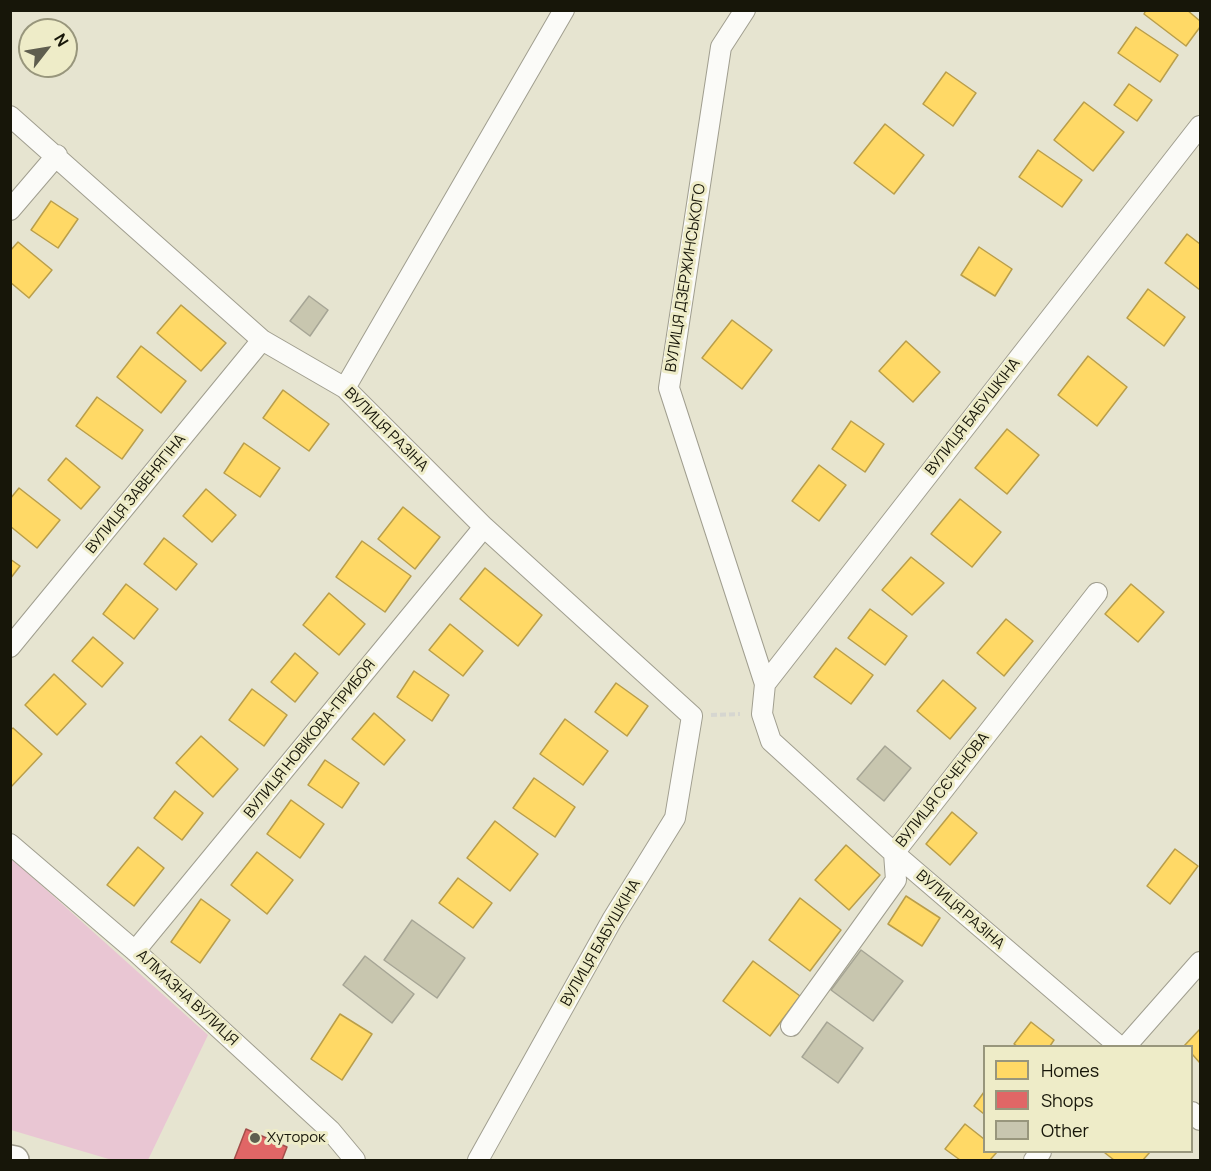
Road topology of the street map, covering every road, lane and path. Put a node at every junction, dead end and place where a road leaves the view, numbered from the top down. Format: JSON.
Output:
{"nodes":[{"id":1,"x":564,"y":10,"type":"edge"},
{"id":2,"x":745,"y":10,"type":"edge"},
{"id":3,"x":10,"y":116,"type":"edge"},
{"id":4,"x":1200,"y":126,"type":"edge"},
{"id":5,"x":57,"y":155,"type":"junction"},
{"id":6,"x":10,"y":210,"type":"edge"},
{"id":7,"x":262,"y":340,"type":"junction"},
{"id":8,"x":345,"y":388,"type":"junction"},
{"id":9,"x":484,"y":527,"type":"junction"},
{"id":10,"x":1097,"y":593,"type":"dead end"},
{"id":11,"x":10,"y":647,"type":"edge"},
{"id":12,"x":765,"y":684,"type":"junction"},
{"id":13,"x":762,"y":714,"type":"junction"},
{"id":14,"x":692,"y":716,"type":"junction"},
{"id":15,"x":10,"y":844,"type":"edge"},
{"id":16,"x":894,"y":853,"type":"junction"},
{"id":17,"x":135,"y":951,"type":"junction"},
{"id":18,"x":1200,"y":962,"type":"edge"},
{"id":19,"x":791,"y":1026,"type":"dead end"},
{"id":20,"x":1117,"y":1045,"type":"edge"},
{"id":21,"x":1128,"y":1045,"type":"edge"},
{"id":22,"x":355,"y":1161,"type":"edge"},
{"id":23,"x":478,"y":1161,"type":"edge"}],
"edges":[{"from":1,"to":8,"type":"street"},
{"from":2,"to":12,"type":"street","name":"ВУЛИЦЯ ДЗЕРЖИНСЬКОГО"},
{"from":3,"to":5,"type":"street","name":"ВУЛИЦЯ РАЗІНА"},
{"from":4,"to":12,"type":"street","name":"ВУЛИЦЯ БАБУШКІНА"},
{"from":5,"to":6,"type":"street"},
{"from":5,"to":7,"type":"street","name":"ВУЛИЦЯ РАЗІНА"},
{"from":7,"to":8,"type":"street","name":"ВУЛИЦЯ РАЗІНА"},
{"from":7,"to":11,"type":"street","name":"ВУЛИЦЯ ЗАВЕНЯГІНА"},
{"from":8,"to":9,"type":"street","name":"ВУЛИЦЯ РАЗІНА"},
{"from":9,"to":14,"type":"street","name":"ВУЛИЦЯ РАЗІНА"},
{"from":9,"to":17,"type":"street","name":"ВУЛИЦЯ НОВІКОВА-ПРИБОЯ"},
{"from":10,"to":16,"type":"street","name":"ВУЛИЦЯ СЄЧЕНОВА"},
{"from":12,"to":13,"type":"street"},
{"from":13,"to":14,"type":"path"},
{"from":13,"to":16,"type":"street","name":"ВУЛИЦЯ РАЗІНА"},
{"from":14,"to":23,"type":"street","name":"ВУЛИЦЯ БАБУШКІНА"},
{"from":15,"to":17,"type":"street","name":"АЛМАЗНА ВУЛИЦЯ"},
{"from":16,"to":19,"type":"street","name":"ВУЛИЦЯ СЄЧЕНОВА"},
{"from":16,"to":20,"type":"street","name":"ВУЛИЦЯ РАЗІНА"},
{"from":17,"to":22,"type":"street","name":"АЛМАЗНА ВУЛИЦЯ"},
{"from":18,"to":21,"type":"street"}]}
